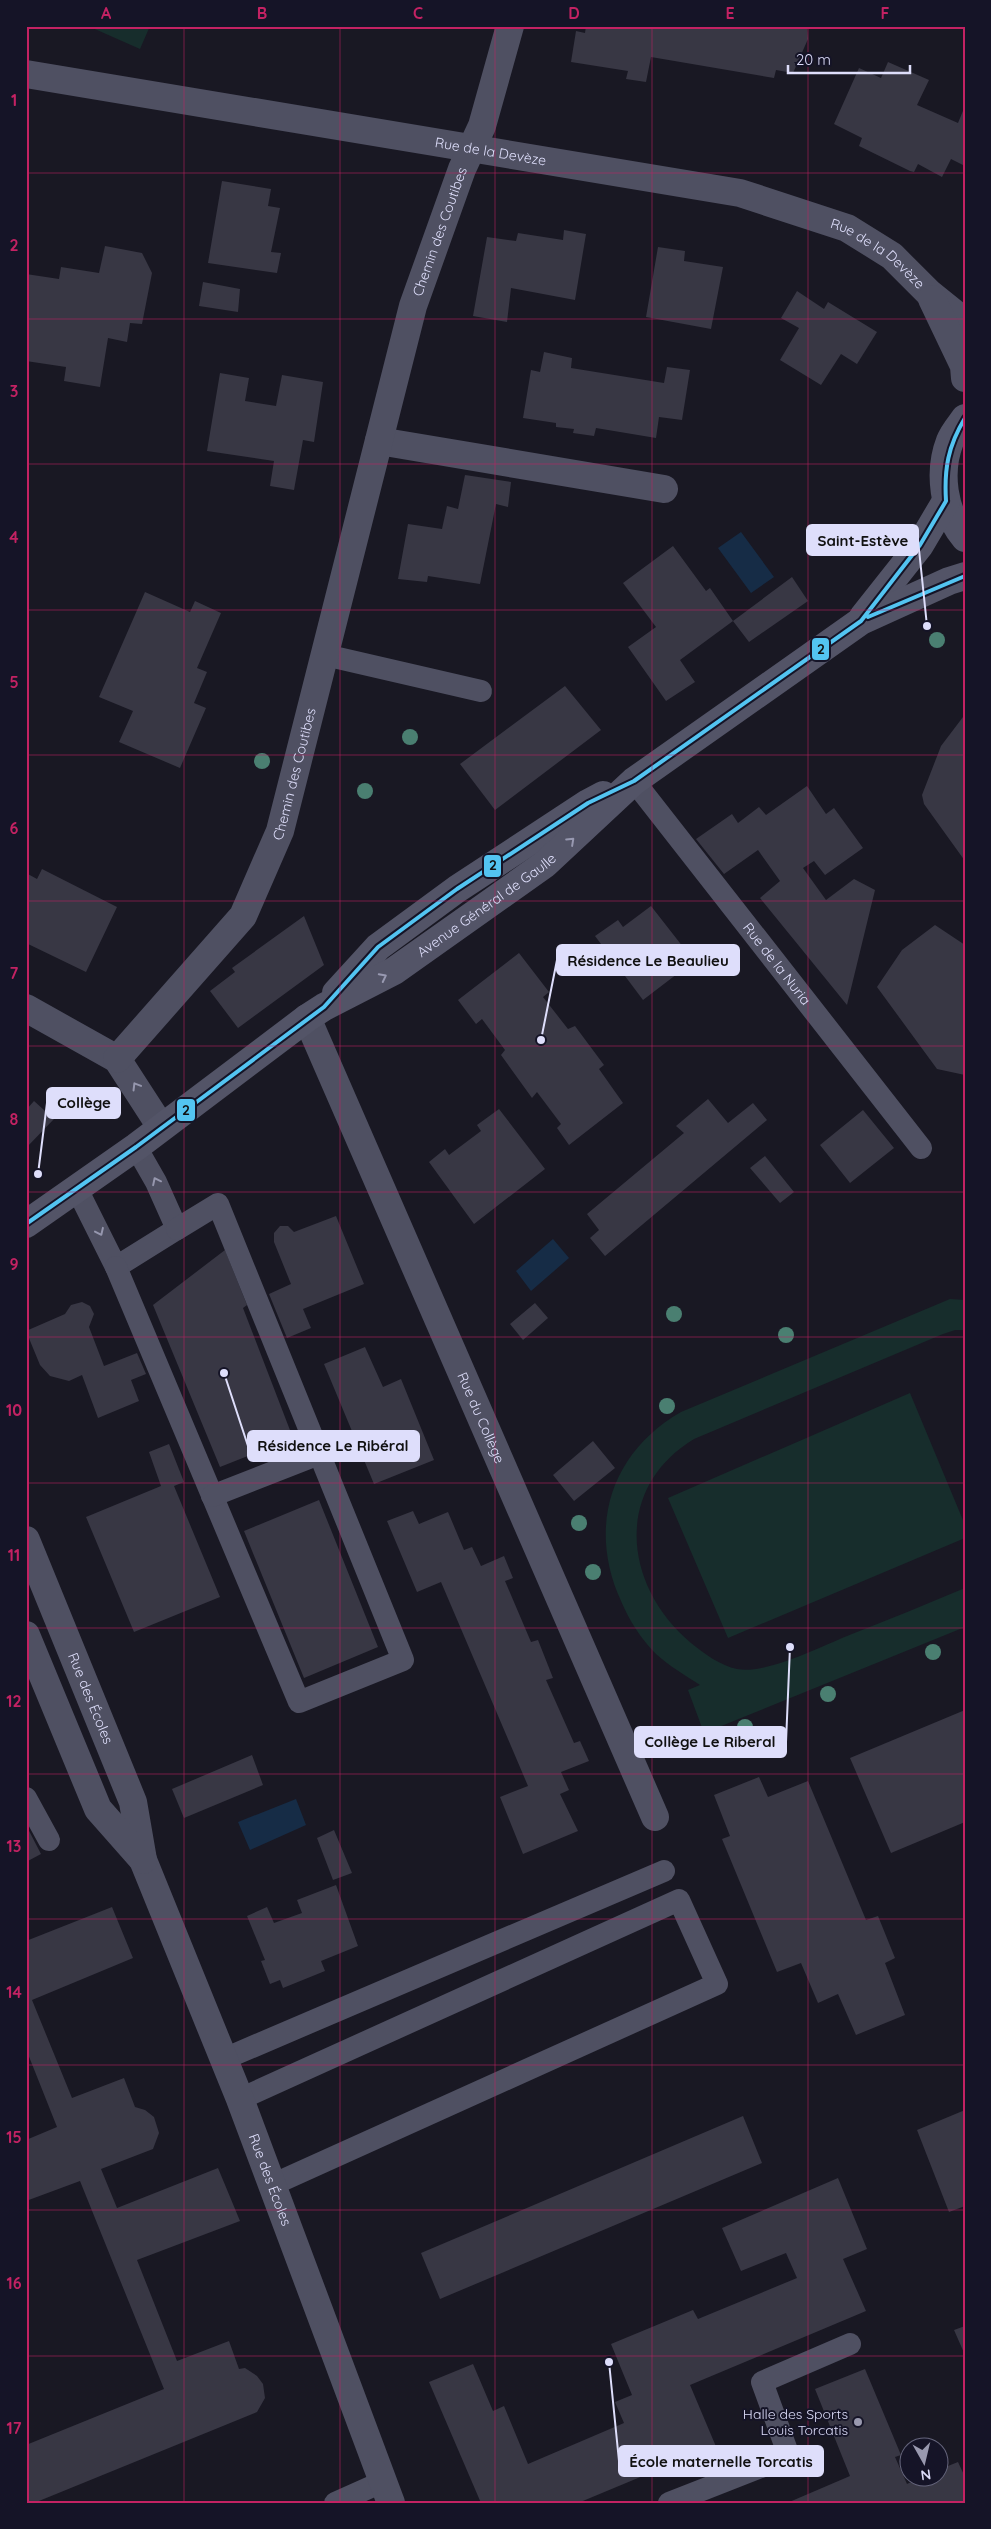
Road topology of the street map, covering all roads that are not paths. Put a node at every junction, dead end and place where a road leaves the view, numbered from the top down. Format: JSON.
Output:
{"nodes":[{"id":1,"x":510,"y":26,"type":"edge"},
{"id":2,"x":26,"y":74,"type":"edge"},
{"id":3,"x":473,"y":149,"type":"junction"},
{"id":4,"x":929,"y":293,"type":"junction"},
{"id":5,"x":965,"y":322,"type":"edge"},
{"id":6,"x":965,"y":378,"type":"edge"},
{"id":7,"x":965,"y":418,"type":"edge"},
{"id":8,"x":379,"y":441,"type":"junction"},
{"id":9,"x":664,"y":489,"type":"dead end"},
{"id":10,"x":946,"y":501,"type":"junction"},
{"id":11,"x":965,"y":538,"type":"edge"},
{"id":12,"x":965,"y":576,"type":"edge"},
{"id":13,"x":860,"y":621,"type":"junction"},
{"id":14,"x":325,"y":655,"type":"junction"},
{"id":15,"x":481,"y":691,"type":"dead end"},
{"id":16,"x":634,"y":781,"type":"junction"},
{"id":17,"x":26,"y":1008,"type":"edge"},
{"id":18,"x":315,"y":1012,"type":"junction"},
{"id":19,"x":117,"y":1059,"type":"junction"},
{"id":20,"x":161,"y":1128,"type":"junction"},
{"id":21,"x":136,"y":1147,"type":"junction"},
{"id":22,"x":921,"y":1148,"type":"dead end"},
{"id":23,"x":77,"y":1189,"type":"junction"},
{"id":24,"x":26,"y":1224,"type":"edge"},
{"id":25,"x":177,"y":1229,"type":"junction"},
{"id":26,"x":116,"y":1267,"type":"junction"},
{"id":27,"x":319,"y":1454,"type":"junction"},
{"id":28,"x":212,"y":1496,"type":"junction"},
{"id":29,"x":26,"y":1540,"type":"edge"},
{"id":30,"x":26,"y":1635,"type":"edge"},
{"id":31,"x":26,"y":1798,"type":"edge"},
{"id":32,"x":655,"y":1817,"type":"dead end"},
{"id":33,"x":50,"y":1840,"type":"dead end"},
{"id":34,"x":143,"y":1860,"type":"junction"},
{"id":35,"x":664,"y":1872,"type":"dead end"},
{"id":36,"x":224,"y":2058,"type":"junction"},
{"id":37,"x":240,"y":2099,"type":"junction"},
{"id":38,"x":272,"y":2185,"type":"junction"},
{"id":39,"x":850,"y":2344,"type":"dead end"},
{"id":40,"x":386,"y":2492,"type":"edge"},
{"id":41,"x":335,"y":2503,"type":"edge"},
{"id":42,"x":669,"y":2503,"type":"edge"}],
"edges":[{"from":1,"to":3,"type":"street","name":"Chemin des Coutibes"},
{"from":2,"to":3,"type":"street","name":"Rue de la Devèze"},
{"from":3,"to":4,"type":"street","name":"Rue de la Devèze"},
{"from":3,"to":8,"type":"street","name":"Chemin des Coutibes"},
{"from":4,"to":5,"type":"street","name":"Rue de la Devèze"},
{"from":4,"to":6,"type":"street","name":"Rue de la Devèze"},
{"from":7,"to":10,"type":"main road"},
{"from":8,"to":9,"type":"street"},
{"from":8,"to":14,"type":"street","name":"Chemin des Coutibes"},
{"from":10,"to":11,"type":"main road"},
{"from":10,"to":13,"type":"main road","name":"Avenue Général de Gaulle"},
{"from":12,"to":13,"type":"main road","name":"Avenue Général de Gaulle"},
{"from":13,"to":16,"type":"main road","name":"Avenue Général de Gaulle"},
{"from":14,"to":15,"type":"lane"},
{"from":14,"to":19,"type":"street","name":"Chemin des Coutibes"},
{"from":16,"to":18,"type":"main road","name":"Avenue Général de Gaulle"},
{"from":16,"to":22,"type":"lane","name":"Rue de la Nuria"},
{"from":17,"to":19,"type":"street"},
{"from":18,"to":20,"type":"main road","name":"Avenue Général de Gaulle"},
{"from":18,"to":32,"type":"street","name":"Rue du Collège"},
{"from":20,"to":19,"type":"street","one_way":true},
{"from":20,"to":21,"type":"main road","name":"Avenue Général de Gaulle"},
{"from":21,"to":23,"type":"main road","name":"Avenue Général de Gaulle"},
{"from":25,"to":21,"type":"lane","one_way":true},
{"from":23,"to":24,"type":"main road","name":"Avenue Général de Gaulle"},
{"from":23,"to":26,"type":"lane","one_way":true},
{"from":25,"to":26,"type":"lane"},
{"from":25,"to":27,"type":"lane"},
{"from":26,"to":28,"type":"lane"},
{"from":27,"to":28,"type":"lane"},
{"from":27,"to":28,"type":"lane"},
{"from":29,"to":34,"type":"street","name":"Rue des Écoles"},
{"from":30,"to":34,"type":"street","name":"Rue des Écoles"},
{"from":31,"to":33,"type":"lane"},
{"from":34,"to":36,"type":"street","name":"Rue des Écoles"},
{"from":35,"to":36,"type":"lane"},
{"from":36,"to":37,"type":"street","name":"Rue des Écoles"},
{"from":37,"to":38,"type":"street","name":"Rue des Écoles"},
{"from":37,"to":38,"type":"lane"},
{"from":38,"to":40,"type":"street","name":"Rue des Écoles"},
{"from":39,"to":42,"type":"lane"},
{"from":40,"to":41,"type":"lane"}]}
